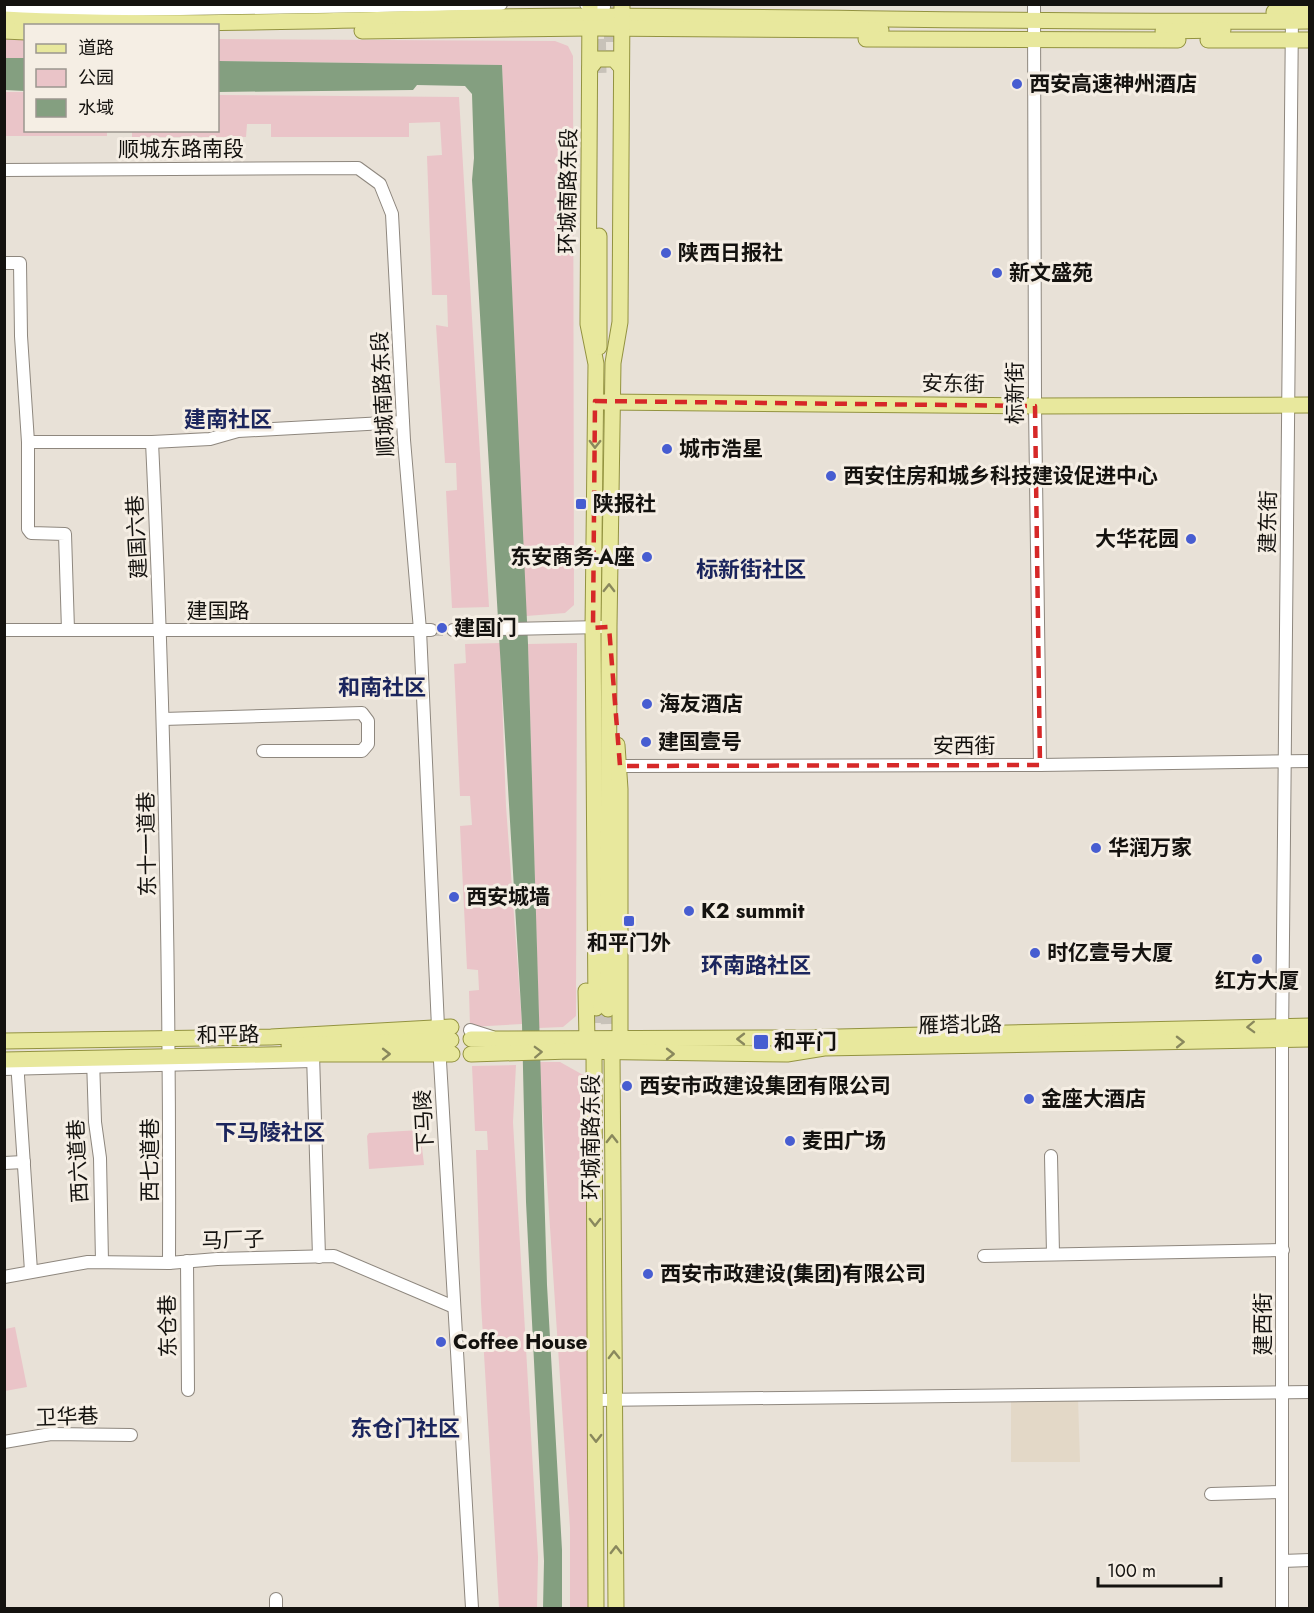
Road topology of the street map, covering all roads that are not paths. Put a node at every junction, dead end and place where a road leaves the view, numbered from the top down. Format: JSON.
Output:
{"nodes":[{"id":1,"x":501,"y":4,"type":"edge"},
{"id":2,"x":4,"y":8,"type":"edge"},
{"id":3,"x":1310,"y":10,"type":"edge"},
{"id":4,"x":592,"y":11,"type":"edge"},
{"id":5,"x":236,"y":12,"type":"edge"},
{"id":6,"x":622,"y":15,"type":"edge"},
{"id":7,"x":4,"y":19,"type":"edge"},
{"id":8,"x":1034,"y":21,"type":"edge"},
{"id":9,"x":1292,"y":21,"type":"edge"},
{"id":10,"x":1310,"y":21,"type":"edge"},
{"id":11,"x":1310,"y":30,"type":"edge"},
{"id":12,"x":4,"y":32,"type":"edge"},
{"id":13,"x":24,"y":32,"type":"edge"},
{"id":14,"x":219,"y":33,"type":"edge"},
{"id":15,"x":1310,"y":40,"type":"edge"},
{"id":16,"x":606,"y":70,"type":"junction"},
{"id":17,"x":358,"y":168,"type":"joint"},
{"id":18,"x":4,"y":170,"type":"edge"},
{"id":19,"x":4,"y":263,"type":"edge"},
{"id":20,"x":595,"y":402,"type":"junction"},
{"id":21,"x":612,"y":402,"type":"junction"},
{"id":22,"x":1288,"y":405,"type":"junction"},
{"id":23,"x":1310,"y":405,"type":"edge"},
{"id":24,"x":1035,"y":406,"type":"junction"},
{"id":25,"x":404,"y":423,"type":"junction"},
{"id":26,"x":28,"y":442,"type":"junction"},
{"id":27,"x":152,"y":442,"type":"junction"},
{"id":28,"x":609,"y":627,"type":"junction"},
{"id":29,"x":593,"y":628,"type":"junction"},
{"id":30,"x":4,"y":630,"type":"edge"},
{"id":31,"x":68,"y":630,"type":"junction"},
{"id":32,"x":161,"y":630,"type":"junction"},
{"id":33,"x":425,"y":630,"type":"junction"},
{"id":34,"x":453,"y":630,"type":"tunnel mouth"},
{"id":35,"x":602,"y":669,"type":"junction"},
{"id":36,"x":163,"y":719,"type":"junction"},
{"id":37,"x":263,"y":751,"type":"dead end"},
{"id":38,"x":1310,"y":761,"type":"edge"},
{"id":39,"x":1285,"y":762,"type":"junction"},
{"id":40,"x":1040,"y":765,"type":"junction"},
{"id":41,"x":620,"y":766,"type":"junction"},
{"id":42,"x":602,"y":1008,"type":"tunnel mouth"},
{"id":43,"x":1310,"y":1026,"type":"edge"},
{"id":44,"x":1282,"y":1033,"type":"junction"},
{"id":45,"x":620,"y":1039,"type":"junction"},
{"id":46,"x":1310,"y":1039,"type":"edge"},
{"id":47,"x":445,"y":1040,"type":"junction"},
{"id":48,"x":4,"y":1041,"type":"edge"},
{"id":49,"x":471,"y":1041,"type":"joint"},
{"id":50,"x":590,"y":1046,"type":"junction"},
{"id":51,"x":505,"y":1047,"type":"junction"},
{"id":52,"x":170,"y":1053,"type":"junction"},
{"id":53,"x":612,"y":1053,"type":"junction"},
{"id":54,"x":318,"y":1057,"type":"junction"},
{"id":55,"x":9,"y":1061,"type":"edge"},
{"id":56,"x":93,"y":1063,"type":"junction"},
{"id":57,"x":1051,"y":1156,"type":"dead end"},
{"id":58,"x":24,"y":1162,"type":"junction"},
{"id":59,"x":4,"y":1163,"type":"edge"},
{"id":60,"x":1283,"y":1250,"type":"junction"},
{"id":61,"x":1053,"y":1254,"type":"junction"},
{"id":62,"x":984,"y":1256,"type":"dead end"},
{"id":63,"x":319,"y":1257,"type":"junction"},
{"id":64,"x":187,"y":1261,"type":"junction"},
{"id":65,"x":102,"y":1262,"type":"junction"},
{"id":66,"x":169,"y":1263,"type":"junction"},
{"id":67,"x":30,"y":1271,"type":"junction"},
{"id":68,"x":4,"y":1277,"type":"edge"},
{"id":69,"x":454,"y":1307,"type":"junction"},
{"id":70,"x":188,"y":1390,"type":"dead end"},
{"id":71,"x":1283,"y":1392,"type":"junction"},
{"id":72,"x":1310,"y":1392,"type":"edge"},
{"id":73,"x":596,"y":1400,"type":"junction"},
{"id":74,"x":615,"y":1400,"type":"junction"},
{"id":75,"x":131,"y":1435,"type":"dead end"},
{"id":76,"x":4,"y":1442,"type":"edge"},
{"id":77,"x":1282,"y":1492,"type":"junction"},
{"id":78,"x":1211,"y":1494,"type":"dead end"},
{"id":79,"x":1310,"y":1560,"type":"edge"},
{"id":80,"x":1282,"y":1561,"type":"junction"},
{"id":81,"x":472,"y":1608,"type":"edge"},
{"id":82,"x":596,"y":1608,"type":"edge"},
{"id":83,"x":616,"y":1608,"type":"edge"},
{"id":84,"x":1282,"y":1608,"type":"edge"}],
"edges":[{"from":1,"to":5,"type":"street"},
{"from":2,"to":5,"type":"street"},
{"from":3,"to":9,"type":"main road"},
{"from":4,"to":5,"type":"main road"},
{"from":4,"to":6,"type":"main road"},
{"from":4,"to":6,"type":"main road"},
{"from":4,"to":14,"type":"main road"},
{"from":4,"to":16,"type":"main road","name":"环城南路东段"},
{"from":5,"to":7,"type":"main road"},
{"from":6,"to":8,"type":"main road"},
{"from":6,"to":16,"type":"main road","name":"环城南路东段"},
{"from":8,"to":9,"type":"main road"},
{"from":8,"to":24,"type":"street","name":"标新街"},
{"from":9,"to":10,"type":"main road"},
{"from":9,"to":11,"type":"main road"},
{"from":9,"to":15,"type":"main road"},
{"from":9,"to":22,"type":"street","name":"建东街"},
{"from":12,"to":13,"type":"main road"},
{"from":16,"to":20,"type":"main road","name":"环城南路东段"},
{"from":16,"to":21,"type":"main road","name":"环城南路东段"},
{"from":17,"to":18,"type":"street","name":"顺城东路南段"},
{"from":17,"to":25,"type":"street","name":"顺城南路东段"},
{"from":19,"to":26,"type":"street"},
{"from":20,"to":21,"type":"main road","name":"安东街"},
{"from":20,"to":29,"type":"main road","name":"环城南路东段","one_way":true},
{"from":21,"to":24,"type":"main road","name":"安东街"},
{"from":28,"to":21,"type":"main road","name":"环城南路东段","one_way":true},
{"from":22,"to":23,"type":"main road","name":"安东街"},
{"from":22,"to":24,"type":"main road","name":"安东街"},
{"from":22,"to":39,"type":"street","name":"建东街"},
{"from":24,"to":40,"type":"street","name":"标新街"},
{"from":25,"to":27,"type":"street"},
{"from":25,"to":33,"type":"street","name":"顺城南路东段"},
{"from":26,"to":27,"type":"street"},
{"from":26,"to":31,"type":"street"},
{"from":27,"to":32,"type":"street","name":"建国六巷"},
{"from":28,"to":29,"type":"street"},
{"from":28,"to":35,"type":"main road","name":"环城南路东段"},
{"from":29,"to":34,"type":"street"},
{"from":29,"to":35,"type":"main road","name":"环城南路东段"},
{"from":30,"to":31,"type":"street","name":"建国路"},
{"from":31,"to":32,"type":"street","name":"建国路"},
{"from":32,"to":33,"type":"street","name":"建国路"},
{"from":32,"to":36,"type":"street","name":"东十一道巷"},
{"from":33,"to":47,"type":"street","name":"下马陵"},
{"from":35,"to":41,"type":"main road","name":"环城南路东段"},
{"from":35,"to":42,"type":"main road","name":"环城南路东段"},
{"from":35,"to":50,"type":"main road","name":"环城南路东段"},
{"from":36,"to":37,"type":"street"},
{"from":36,"to":52,"type":"street","name":"东十一道巷"},
{"from":38,"to":39,"type":"street","name":"安西街"},
{"from":39,"to":40,"type":"street","name":"安西街"},
{"from":39,"to":44,"type":"street","name":"建东街"},
{"from":40,"to":41,"type":"street","name":"安西街"},
{"from":41,"to":45,"type":"main road","name":"环城南路东段"},
{"from":43,"to":44,"type":"main road","name":"雁塔北路"},
{"from":44,"to":45,"type":"main road","name":"雁塔北路","one_way":true},
{"from":44,"to":46,"type":"main road","name":"雁塔北路"},
{"from":53,"to":44,"type":"main road","name":"雁塔北路","one_way":true},
{"from":44,"to":60,"type":"street","name":"建西街"},
{"from":45,"to":50,"type":"main road","name":"雁塔北路"},
{"from":45,"to":53,"type":"main road","name":"环城南路东段"},
{"from":47,"to":52,"type":"main road","name":"和平路"},
{"from":54,"to":47,"type":"main road","name":"和平路","one_way":true},
{"from":47,"to":69,"type":"street","name":"下马陵"},
{"from":48,"to":52,"type":"main road"},
{"from":49,"to":51,"type":"main road"},
{"from":49,"to":51,"type":"street"},
{"from":50,"to":51,"type":"main road"},
{"from":50,"to":53,"type":"main road"},
{"from":50,"to":73,"type":"main road","name":"环城南路东段","one_way":true},
{"from":52,"to":54,"type":"main road","name":"和平路"},
{"from":52,"to":55,"type":"main road","name":"和平路"},
{"from":52,"to":56,"type":"main road","name":"和平路"},
{"from":52,"to":66,"type":"street","name":"西七道巷"},
{"from":74,"to":53,"type":"main road","name":"环城南路东段","one_way":true},
{"from":54,"to":63,"type":"street"},
{"from":55,"to":56,"type":"main road","name":"和平路"},
{"from":55,"to":58,"type":"street"},
{"from":56,"to":65,"type":"street","name":"西六道巷"},
{"from":57,"to":61,"type":"street"},
{"from":58,"to":59,"type":"street"},
{"from":58,"to":67,"type":"street"},
{"from":60,"to":61,"type":"street"},
{"from":60,"to":71,"type":"street","name":"建西街"},
{"from":61,"to":62,"type":"street"},
{"from":63,"to":64,"type":"street","name":"马厂子"},
{"from":63,"to":69,"type":"street","name":"马厂子"},
{"from":64,"to":66,"type":"street","name":"马厂子"},
{"from":64,"to":70,"type":"street","name":"东仓巷"},
{"from":65,"to":66,"type":"street","name":"马厂子"},
{"from":65,"to":67,"type":"street","name":"马厂子"},
{"from":67,"to":68,"type":"street","name":"马厂子"},
{"from":69,"to":81,"type":"street","name":"下马陵"},
{"from":71,"to":72,"type":"street"},
{"from":71,"to":74,"type":"street"},
{"from":71,"to":77,"type":"street","name":"建西街"},
{"from":73,"to":74,"type":"street"},
{"from":73,"to":82,"type":"main road","name":"环城南路东段","one_way":true},
{"from":83,"to":74,"type":"main road","name":"环城南路东段","one_way":true},
{"from":75,"to":76,"type":"street","name":"卫华巷"},
{"from":77,"to":78,"type":"street"},
{"from":77,"to":80,"type":"street","name":"建西街"},
{"from":79,"to":80,"type":"street"},
{"from":80,"to":84,"type":"street","name":"建西街"}]}
